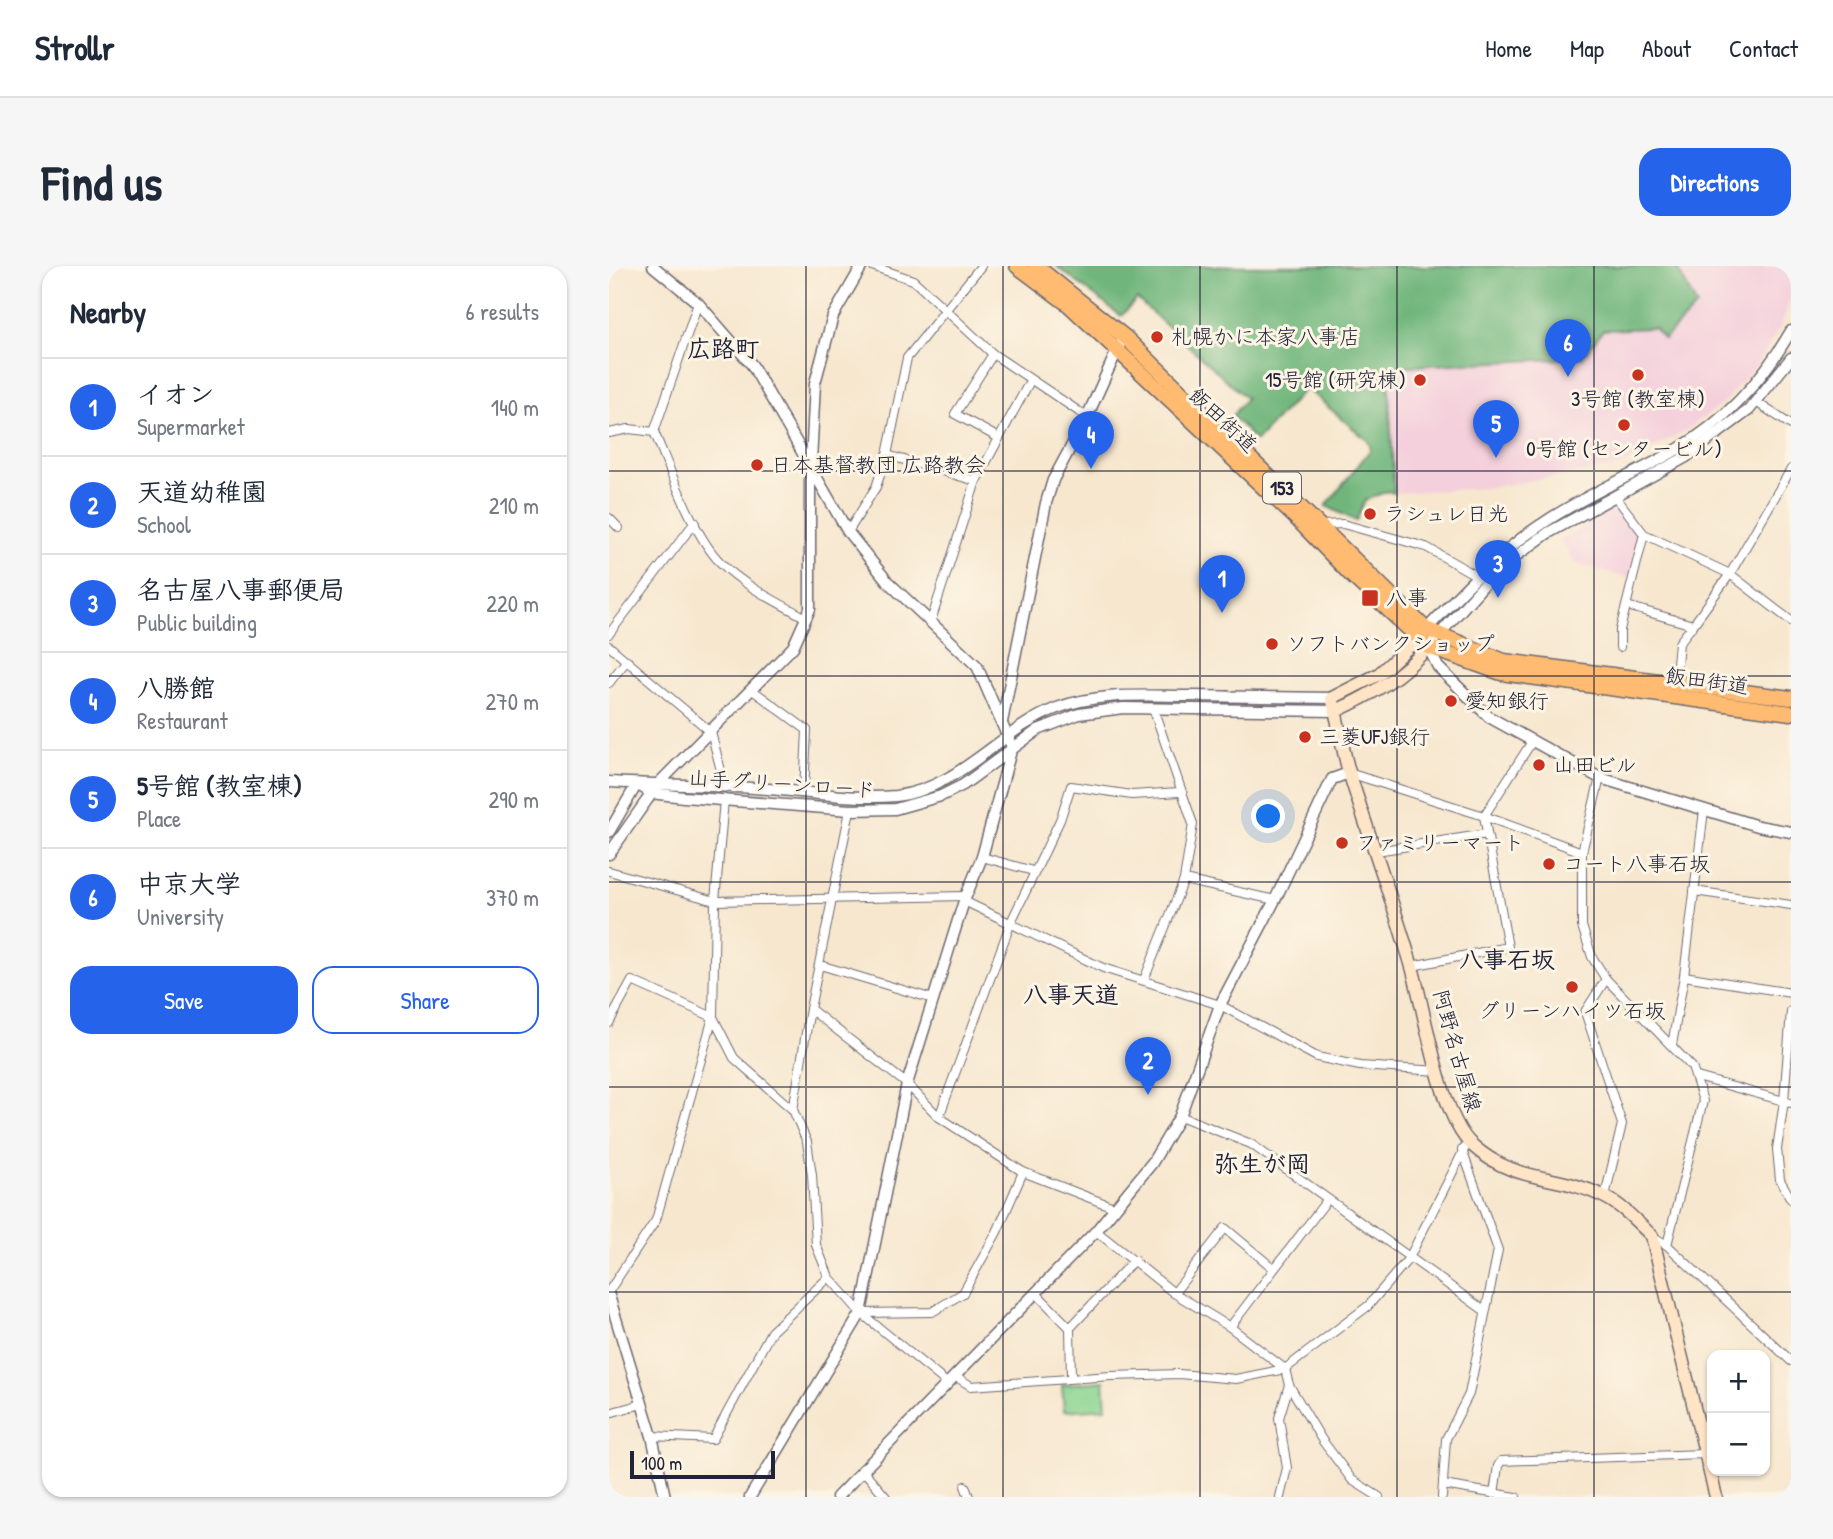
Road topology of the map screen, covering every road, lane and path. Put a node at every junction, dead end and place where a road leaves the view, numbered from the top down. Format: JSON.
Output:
{"nodes":[{"id":1,"x":653,"y":266,"type":"edge"},
{"id":2,"x":862,"y":266,"type":"edge"},
{"id":3,"x":872,"y":266,"type":"edge"},
{"id":4,"x":981,"y":266,"type":"edge"},
{"id":5,"x":1017,"y":266,"type":"edge"},
{"id":6,"x":1036,"y":266,"type":"edge"},
{"id":7,"x":698,"y":303,"type":"junction"},
{"id":8,"x":944,"y":312,"type":"junction"},
{"id":9,"x":1791,"y":331,"type":"edge"},
{"id":10,"x":1121,"y":344,"type":"junction"},
{"id":11,"x":993,"y":354,"type":"junction"},
{"id":12,"x":1791,"y":358,"type":"edge"},
{"id":13,"x":1030,"y":381,"type":"junction"},
{"id":14,"x":1756,"y":402,"type":"junction"},
{"id":15,"x":1087,"y":417,"type":"junction"},
{"id":16,"x":1791,"y":425,"type":"edge"},
{"id":17,"x":654,"y":432,"type":"junction"},
{"id":18,"x":609,"y":433,"type":"edge"},
{"id":19,"x":997,"y":437,"type":"junction"},
{"id":20,"x":887,"y":455,"type":"junction"},
{"id":21,"x":811,"y":465,"type":"junction"},
{"id":22,"x":1791,"y":469,"type":"edge"},
{"id":23,"x":976,"y":481,"type":"junction"},
{"id":24,"x":1615,"y":496,"type":"junction"},
{"id":25,"x":609,"y":518,"type":"edge"},
{"id":26,"x":695,"y":522,"type":"junction"},
{"id":27,"x":1322,"y":526,"type":"junction"},
{"id":28,"x":619,"y":528,"type":"dead end"},
{"id":29,"x":848,"y":532,"type":"junction"},
{"id":30,"x":1644,"y":534,"type":"junction"},
{"id":31,"x":1730,"y":574,"type":"junction"},
{"id":32,"x":1477,"y":576,"type":"junction"},
{"id":33,"x":1627,"y":606,"type":"junction"},
{"id":34,"x":806,"y":618,"type":"junction"},
{"id":35,"x":931,"y":621,"type":"junction"},
{"id":36,"x":1791,"y":621,"type":"edge"},
{"id":37,"x":1693,"y":625,"type":"junction"},
{"id":38,"x":609,"y":634,"type":"edge"},
{"id":39,"x":1428,"y":638,"type":"junction"},
{"id":40,"x":609,"y":646,"type":"edge"},
{"id":41,"x":1620,"y":647,"type":"dead end"},
{"id":42,"x":627,"y":660,"type":"junction"},
{"id":43,"x":609,"y":683,"type":"edge"},
{"id":44,"x":1675,"y":684,"type":"junction"},
{"id":45,"x":751,"y":689,"type":"junction"},
{"id":46,"x":1334,"y":704,"type":"junction"},
{"id":47,"x":1153,"y":708,"type":"junction"},
{"id":48,"x":1791,"y":708,"type":"edge"},
{"id":49,"x":1002,"y":722,"type":"junction"},
{"id":50,"x":711,"y":732,"type":"junction"},
{"id":51,"x":1007,"y":735,"type":"junction"},
{"id":52,"x":1532,"y":740,"type":"junction"},
{"id":53,"x":1012,"y":747,"type":"junction"},
{"id":54,"x":1349,"y":773,"type":"junction"},
{"id":55,"x":1600,"y":778,"type":"junction"},
{"id":56,"x":609,"y":782,"type":"edge"},
{"id":57,"x":659,"y":783,"type":"junction"},
{"id":58,"x":637,"y":784,"type":"junction"},
{"id":59,"x":725,"y":786,"type":"junction"},
{"id":60,"x":804,"y":792,"type":"junction"},
{"id":61,"x":1180,"y":792,"type":"junction"},
{"id":62,"x":651,"y":793,"type":"junction"},
{"id":63,"x":724,"y":800,"type":"junction"},
{"id":64,"x":850,"y":810,"type":"junction"},
{"id":65,"x":1704,"y":810,"type":"junction"},
{"id":66,"x":1484,"y":816,"type":"junction"},
{"id":67,"x":609,"y":832,"type":"edge"},
{"id":68,"x":1791,"y":832,"type":"edge"},
{"id":69,"x":1487,"y":834,"type":"junction"},
{"id":70,"x":1376,"y":851,"type":"junction"},
{"id":71,"x":1582,"y":852,"type":"junction"},
{"id":72,"x":609,"y":854,"type":"edge"},
{"id":73,"x":982,"y":857,"type":"junction"},
{"id":74,"x":609,"y":871,"type":"edge"},
{"id":75,"x":1033,"y":871,"type":"junction"},
{"id":76,"x":1184,"y":880,"type":"junction"},
{"id":77,"x":1694,"y":891,"type":"junction"},
{"id":78,"x":833,"y":899,"type":"junction"},
{"id":79,"x":965,"y":899,"type":"junction"},
{"id":80,"x":1275,"y":900,"type":"junction"},
{"id":81,"x":715,"y":901,"type":"junction"},
{"id":82,"x":1791,"y":905,"type":"edge"},
{"id":83,"x":1011,"y":922,"type":"junction"},
{"id":84,"x":820,"y":965,"type":"junction"},
{"id":85,"x":1412,"y":966,"type":"junction"},
{"id":86,"x":1684,"y":976,"type":"junction"},
{"id":87,"x":1605,"y":978,"type":"junction"},
{"id":88,"x":1144,"y":980,"type":"junction"},
{"id":89,"x":1791,"y":993,"type":"edge"},
{"id":90,"x":933,"y":999,"type":"junction"},
{"id":91,"x":1220,"y":1005,"type":"junction"},
{"id":92,"x":810,"y":1009,"type":"junction"},
{"id":93,"x":1791,"y":1011,"type":"edge"},
{"id":94,"x":713,"y":1017,"type":"junction"},
{"id":95,"x":609,"y":1023,"type":"edge"},
{"id":96,"x":1672,"y":1045,"type":"junction"},
{"id":97,"x":1439,"y":1071,"type":"junction"},
{"id":98,"x":1697,"y":1077,"type":"junction"},
{"id":99,"x":907,"y":1084,"type":"junction"},
{"id":100,"x":1788,"y":1102,"type":"edge"},
{"id":101,"x":793,"y":1110,"type":"junction"},
{"id":102,"x":1180,"y":1116,"type":"junction"},
{"id":103,"x":939,"y":1117,"type":"junction"},
{"id":104,"x":1465,"y":1147,"type":"junction"},
{"id":105,"x":1023,"y":1172,"type":"junction"},
{"id":106,"x":1605,"y":1196,"type":"junction"},
{"id":107,"x":1791,"y":1199,"type":"edge"},
{"id":108,"x":1327,"y":1200,"type":"junction"},
{"id":109,"x":1116,"y":1208,"type":"junction"},
{"id":110,"x":1096,"y":1231,"type":"junction"},
{"id":111,"x":1652,"y":1236,"type":"junction"},
{"id":112,"x":1667,"y":1245,"type":"junction"},
{"id":113,"x":1409,"y":1258,"type":"junction"},
{"id":114,"x":1134,"y":1261,"type":"junction"},
{"id":115,"x":1273,"y":1268,"type":"junction"},
{"id":116,"x":829,"y":1277,"type":"junction"},
{"id":117,"x":609,"y":1291,"type":"edge"},
{"id":118,"x":1036,"y":1293,"type":"junction"},
{"id":119,"x":1174,"y":1293,"type":"junction"},
{"id":120,"x":609,"y":1296,"type":"edge"},
{"id":121,"x":1485,"y":1311,"type":"junction"},
{"id":122,"x":861,"y":1313,"type":"junction"},
{"id":123,"x":1230,"y":1327,"type":"junction"},
{"id":124,"x":1070,"y":1328,"type":"junction"},
{"id":125,"x":1791,"y":1361,"type":"edge"},
{"id":126,"x":1285,"y":1369,"type":"junction"},
{"id":127,"x":1071,"y":1377,"type":"junction"},
{"id":128,"x":952,"y":1380,"type":"junction"},
{"id":129,"x":1289,"y":1385,"type":"junction"},
{"id":130,"x":642,"y":1405,"type":"junction"},
{"id":131,"x":609,"y":1413,"type":"edge"},
{"id":132,"x":652,"y":1436,"type":"junction"},
{"id":133,"x":1705,"y":1454,"type":"junction"},
{"id":134,"x":862,"y":1469,"type":"junction"},
{"id":135,"x":1443,"y":1485,"type":"junction"},
{"id":136,"x":965,"y":1486,"type":"dead end"},
{"id":137,"x":1495,"y":1494,"type":"junction"},
{"id":138,"x":665,"y":1497,"type":"edge"},
{"id":139,"x":750,"y":1497,"type":"edge"},
{"id":140,"x":838,"y":1497,"type":"edge"},
{"id":141,"x":886,"y":1497,"type":"edge"},
{"id":142,"x":969,"y":1497,"type":"edge"},
{"id":143,"x":1280,"y":1497,"type":"edge"},
{"id":144,"x":1379,"y":1497,"type":"edge"},
{"id":145,"x":1442,"y":1497,"type":"edge"},
{"id":146,"x":1516,"y":1497,"type":"edge"},
{"id":147,"x":1716,"y":1497,"type":"edge"}],
"edges":[{"from":1,"to":7,"type":"street"},
{"from":2,"to":21,"type":"street"},
{"from":3,"to":8,"type":"street"},
{"from":4,"to":8,"type":"street"},
{"from":5,"to":10,"type":"highway","name":"飯田街道","number":"153"},
{"from":6,"to":10,"type":"highway","name":"飯田街道","number":"153"},
{"from":7,"to":17,"type":"street"},
{"from":7,"to":21,"type":"street"},
{"from":8,"to":11,"type":"street"},
{"from":8,"to":20,"type":"street"},
{"from":9,"to":32,"type":"street"},
{"from":10,"to":15,"type":"street"},
{"from":10,"to":27,"type":"highway","name":"飯田街道","number":"153"},
{"from":10,"to":39,"type":"highway","name":"飯田街道","number":"153"},
{"from":11,"to":13,"type":"street"},
{"from":11,"to":19,"type":"street"},
{"from":12,"to":14,"type":"street"},
{"from":13,"to":15,"type":"street"},
{"from":13,"to":19,"type":"street"},
{"from":14,"to":16,"type":"street"},
{"from":14,"to":24,"type":"street"},
{"from":15,"to":49,"type":"street"},
{"from":17,"to":18,"type":"street"},
{"from":17,"to":26,"type":"street"},
{"from":19,"to":23,"type":"street"},
{"from":20,"to":23,"type":"street"},
{"from":20,"to":29,"type":"street"},
{"from":21,"to":29,"type":"street"},
{"from":21,"to":34,"type":"street"},
{"from":22,"to":31,"type":"street"},
{"from":23,"to":35,"type":"street"},
{"from":24,"to":30,"type":"street"},
{"from":24,"to":39,"type":"street"},
{"from":25,"to":28,"type":"street"},
{"from":26,"to":34,"type":"street"},
{"from":26,"to":38,"type":"street"},
{"from":27,"to":32,"type":"street"},
{"from":27,"to":39,"type":"highway","name":"飯田街道","number":"153"},
{"from":29,"to":35,"type":"street"},
{"from":30,"to":31,"type":"street"},
{"from":30,"to":33,"type":"street"},
{"from":31,"to":36,"type":"street"},
{"from":31,"to":37,"type":"street"},
{"from":32,"to":39,"type":"street"},
{"from":33,"to":37,"type":"street"},
{"from":33,"to":41,"type":"street"},
{"from":34,"to":45,"type":"street"},
{"from":35,"to":49,"type":"street"},
{"from":37,"to":44,"type":"street"},
{"from":39,"to":44,"type":"highway","name":"飯田街道","number":"153"},
{"from":39,"to":46,"type":"main road"},
{"from":39,"to":48,"type":"highway","name":"飯田街道","number":"153"},
{"from":39,"to":52,"type":"street"},
{"from":40,"to":42,"type":"street"},
{"from":42,"to":43,"type":"street"},
{"from":42,"to":50,"type":"street"},
{"from":44,"to":48,"type":"highway","name":"飯田街道","number":"153"},
{"from":45,"to":50,"type":"street"},
{"from":45,"to":60,"type":"street"},
{"from":46,"to":47,"type":"street","name":"山手グリーンロード"},
{"from":46,"to":51,"type":"street","name":"山手グリーンロード"},
{"from":46,"to":54,"type":"main road","name":"阿野名古屋線"},
{"from":47,"to":53,"type":"street","name":"山手グリーンロード"},
{"from":47,"to":61,"type":"street"},
{"from":49,"to":51,"type":"street"},
{"from":50,"to":57,"type":"street"},
{"from":50,"to":59,"type":"street"},
{"from":51,"to":53,"type":"street"},
{"from":51,"to":60,"type":"street","name":"山手グリーンロード"},
{"from":52,"to":55,"type":"street"},
{"from":52,"to":66,"type":"street"},
{"from":53,"to":64,"type":"street","name":"山手グリーンロード"},
{"from":53,"to":73,"type":"street"},
{"from":54,"to":66,"type":"street"},
{"from":54,"to":70,"type":"main road","name":"阿野名古屋線"},
{"from":54,"to":80,"type":"street"},
{"from":55,"to":65,"type":"street"},
{"from":55,"to":71,"type":"street"},
{"from":56,"to":58,"type":"street","name":"山手グリーンロード"},
{"from":57,"to":58,"type":"street","name":"山手グリーンロード"},
{"from":57,"to":59,"type":"street","name":"山手グリーンロード"},
{"from":57,"to":62,"type":"street"},
{"from":58,"to":62,"type":"street"},
{"from":58,"to":67,"type":"street"},
{"from":59,"to":60,"type":"street","name":"山手グリーンロード"},
{"from":61,"to":75,"type":"street"},
{"from":61,"to":76,"type":"street"},
{"from":62,"to":63,"type":"street","name":"山手グリーンロード"},
{"from":62,"to":72,"type":"street"},
{"from":63,"to":64,"type":"street","name":"山手グリーンロード"},
{"from":63,"to":81,"type":"street"},
{"from":64,"to":78,"type":"street"},
{"from":65,"to":68,"type":"street"},
{"from":65,"to":77,"type":"street"},
{"from":66,"to":69,"type":"street"},
{"from":66,"to":71,"type":"street"},
{"from":69,"to":70,"type":"street"},
{"from":69,"to":85,"type":"street"},
{"from":70,"to":85,"type":"main road","name":"阿野名古屋線"},
{"from":71,"to":87,"type":"street"},
{"from":73,"to":75,"type":"street"},
{"from":73,"to":79,"type":"street"},
{"from":74,"to":81,"type":"street"},
{"from":75,"to":83,"type":"street"},
{"from":76,"to":80,"type":"street"},
{"from":76,"to":88,"type":"street"},
{"from":77,"to":82,"type":"street"},
{"from":77,"to":86,"type":"street"},
{"from":78,"to":79,"type":"street"},
{"from":78,"to":81,"type":"street"},
{"from":78,"to":84,"type":"street"},
{"from":79,"to":83,"type":"street"},
{"from":79,"to":90,"type":"street"},
{"from":80,"to":91,"type":"street"},
{"from":81,"to":94,"type":"street"},
{"from":83,"to":88,"type":"street"},
{"from":83,"to":103,"type":"street"},
{"from":84,"to":90,"type":"street"},
{"from":84,"to":92,"type":"street"},
{"from":85,"to":97,"type":"main road","name":"阿野名古屋線"},
{"from":86,"to":89,"type":"street"},
{"from":86,"to":96,"type":"street"},
{"from":87,"to":96,"type":"street"},
{"from":87,"to":106,"type":"street"},
{"from":88,"to":91,"type":"street"},
{"from":90,"to":99,"type":"street"},
{"from":91,"to":97,"type":"street"},
{"from":91,"to":102,"type":"street"},
{"from":92,"to":99,"type":"street"},
{"from":92,"to":101,"type":"street"},
{"from":93,"to":100,"type":"street"},
{"from":94,"to":95,"type":"street"},
{"from":94,"to":101,"type":"street"},
{"from":94,"to":117,"type":"street"},
{"from":96,"to":98,"type":"street"},
{"from":97,"to":104,"type":"main road","name":"阿野名古屋線"},
{"from":98,"to":100,"type":"street"},
{"from":98,"to":112,"type":"street"},
{"from":99,"to":103,"type":"street"},
{"from":99,"to":122,"type":"street"},
{"from":100,"to":107,"type":"street"},
{"from":101,"to":116,"type":"street"},
{"from":102,"to":108,"type":"street"},
{"from":102,"to":109,"type":"street"},
{"from":103,"to":105,"type":"street"},
{"from":104,"to":106,"type":"main road","name":"阿野名古屋線"},
{"from":104,"to":113,"type":"street"},
{"from":104,"to":121,"type":"street"},
{"from":105,"to":109,"type":"street"},
{"from":105,"to":122,"type":"street"},
{"from":106,"to":111,"type":"main road","name":"阿野名古屋線"},
{"from":108,"to":113,"type":"street"},
{"from":108,"to":115,"type":"street"},
{"from":109,"to":110,"type":"street"},
{"from":110,"to":114,"type":"street"},
{"from":110,"to":118,"type":"street"},
{"from":111,"to":112,"type":"street"},
{"from":111,"to":133,"type":"main road"},
{"from":112,"to":125,"type":"street"},
{"from":113,"to":121,"type":"street"},
{"from":113,"to":126,"type":"street"},
{"from":114,"to":119,"type":"street"},
{"from":114,"to":124,"type":"street"},
{"from":115,"to":119,"type":"street"},
{"from":115,"to":123,"type":"street"},
{"from":116,"to":122,"type":"street"},
{"from":116,"to":132,"type":"street"},
{"from":118,"to":124,"type":"street"},
{"from":118,"to":128,"type":"street"},
{"from":119,"to":123,"type":"street"},
{"from":120,"to":130,"type":"street"},
{"from":121,"to":135,"type":"street"},
{"from":122,"to":128,"type":"street"},
{"from":122,"to":139,"type":"street"},
{"from":123,"to":126,"type":"street"},
{"from":124,"to":127,"type":"street"},
{"from":126,"to":127,"type":"street"},
{"from":126,"to":129,"type":"street"},
{"from":127,"to":128,"type":"street"},
{"from":128,"to":134,"type":"street"},
{"from":129,"to":143,"type":"street"},
{"from":129,"to":144,"type":"street"},
{"from":130,"to":131,"type":"street"},
{"from":130,"to":132,"type":"street"},
{"from":132,"to":138,"type":"street"},
{"from":133,"to":137,"type":"street"},
{"from":133,"to":147,"type":"main road"},
{"from":134,"to":140,"type":"street"},
{"from":134,"to":141,"type":"street"},
{"from":135,"to":137,"type":"street"},
{"from":135,"to":145,"type":"street"},
{"from":136,"to":142,"type":"street"},
{"from":137,"to":146,"type":"street"}]}
